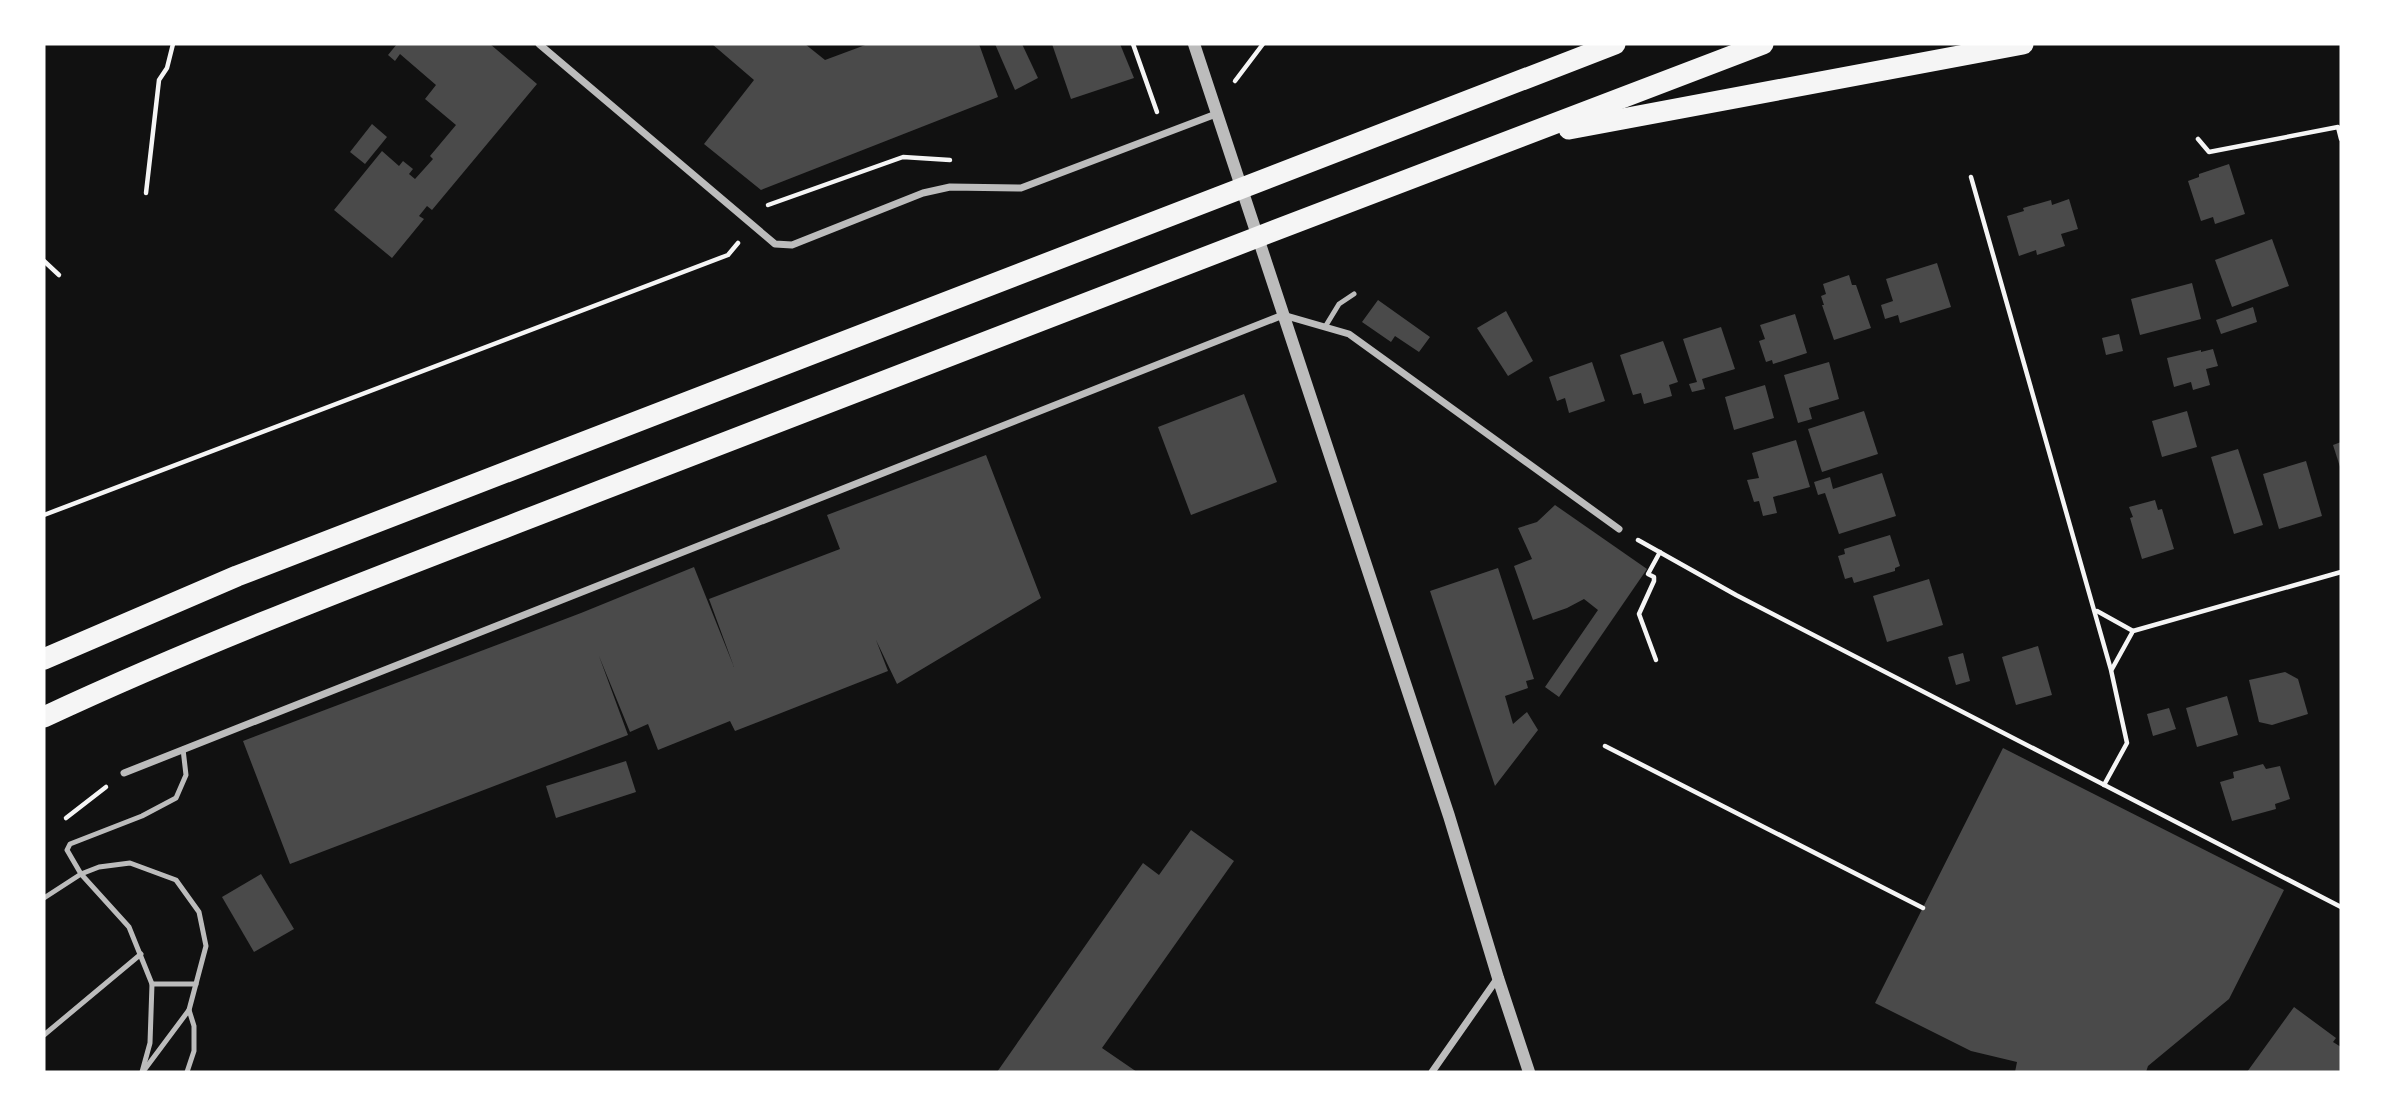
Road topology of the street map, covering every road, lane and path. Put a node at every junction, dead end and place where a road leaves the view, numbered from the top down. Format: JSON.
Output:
{"nodes":[{"id":1,"x":173,"y":44,"type":"edge"},
{"id":2,"x":539,"y":44,"type":"edge"},
{"id":3,"x":1133,"y":44,"type":"edge"},
{"id":4,"x":1194,"y":44,"type":"edge"},
{"id":5,"x":1263,"y":44,"type":"edge"},
{"id":6,"x":1615,"y":44,"type":"edge"},
{"id":7,"x":1763,"y":44,"type":"edge"},
{"id":8,"x":2023,"y":44,"type":"edge"},
{"id":9,"x":1210,"y":93,"type":"junction"},
{"id":10,"x":1158,"y":114,"type":"junction"},
{"id":11,"x":1216,"y":114,"type":"junction"},
{"id":12,"x":1146,"y":119,"type":"dead end"},
{"id":13,"x":1515,"y":139,"type":"junction"},
{"id":14,"x":2198,"y":139,"type":"dead end"},
{"id":15,"x":2341,"y":139,"type":"edge"},
{"id":16,"x":957,"y":161,"type":"dead end"},
{"id":17,"x":1971,"y":177,"type":"dead end"},
{"id":18,"x":146,"y":193,"type":"dead end"},
{"id":19,"x":752,"y":227,"type":"junction"},
{"id":20,"x":728,"y":255,"type":"dead end"},
{"id":21,"x":44,"y":261,"type":"edge"},
{"id":22,"x":59,"y":275,"type":"dead end"},
{"id":23,"x":1354,"y":293,"type":"dead end"},
{"id":24,"x":1283,"y":315,"type":"junction"},
{"id":25,"x":1325,"y":327,"type":"junction"},
{"id":26,"x":44,"y":515,"type":"edge"},
{"id":27,"x":1619,"y":530,"type":"joint"},
{"id":28,"x":1660,"y":552,"type":"junction"},
{"id":29,"x":2341,"y":572,"type":"edge"},
{"id":30,"x":2096,"y":611,"type":"junction"},
{"id":31,"x":2133,"y":631,"type":"junction"},
{"id":32,"x":44,"y":659,"type":"edge"},
{"id":33,"x":1656,"y":660,"type":"dead end"},
{"id":34,"x":2111,"y":670,"type":"junction"},
{"id":35,"x":44,"y":717,"type":"edge"},
{"id":36,"x":1605,"y":747,"type":"dead end"},
{"id":37,"x":183,"y":749,"type":"junction"},
{"id":38,"x":124,"y":773,"type":"joint"},
{"id":39,"x":2104,"y":785,"type":"junction"},
{"id":40,"x":64,"y":820,"type":"dead end"},
{"id":41,"x":81,"y":874,"type":"junction"},
{"id":42,"x":44,"y":898,"type":"edge"},
{"id":43,"x":1923,"y":908,"type":"dead end"},
{"id":44,"x":2341,"y":908,"type":"edge"},
{"id":45,"x":141,"y":954,"type":"junction"},
{"id":46,"x":1497,"y":978,"type":"junction"},
{"id":47,"x":152,"y":984,"type":"junction"},
{"id":48,"x":197,"y":984,"type":"junction"},
{"id":49,"x":189,"y":1010,"type":"junction"},
{"id":50,"x":44,"y":1035,"type":"edge"},
{"id":51,"x":143,"y":1072,"type":"edge"},
{"id":52,"x":187,"y":1072,"type":"edge"},
{"id":53,"x":1432,"y":1072,"type":"edge"},
{"id":54,"x":1529,"y":1072,"type":"edge"}],
"edges":[{"from":1,"to":18,"type":"path"},
{"from":2,"to":19,"type":"street"},
{"from":3,"to":10,"type":"path"},
{"from":4,"to":9,"type":"street"},
{"from":5,"to":9,"type":"path"},
{"from":6,"to":32,"type":"highway"},
{"from":7,"to":13,"type":"highway"},
{"from":8,"to":13,"type":"highway"},
{"from":9,"to":10,"type":"path"},
{"from":9,"to":11,"type":"street"},
{"from":10,"to":12,"type":"path"},
{"from":11,"to":19,"type":"street"},
{"from":11,"to":24,"type":"street"},
{"from":13,"to":35,"type":"highway"},
{"from":14,"to":15,"type":"path"},
{"from":16,"to":19,"type":"path"},
{"from":17,"to":30,"type":"path"},
{"from":20,"to":26,"type":"path"},
{"from":21,"to":22,"type":"path"},
{"from":23,"to":25,"type":"lane"},
{"from":24,"to":25,"type":"street"},
{"from":24,"to":37,"type":"street"},
{"from":24,"to":46,"type":"street"},
{"from":25,"to":27,"type":"street"},
{"from":27,"to":28,"type":"path"},
{"from":28,"to":33,"type":"path"},
{"from":28,"to":39,"type":"path"},
{"from":29,"to":31,"type":"path"},
{"from":30,"to":31,"type":"path"},
{"from":30,"to":34,"type":"path"},
{"from":31,"to":34,"type":"path"},
{"from":34,"to":39,"type":"path"},
{"from":36,"to":43,"type":"path"},
{"from":37,"to":38,"type":"street"},
{"from":37,"to":41,"type":"lane"},
{"from":38,"to":40,"type":"path"},
{"from":39,"to":44,"type":"path"},
{"from":41,"to":42,"type":"lane"},
{"from":41,"to":45,"type":"lane"},
{"from":41,"to":48,"type":"lane"},
{"from":45,"to":47,"type":"lane"},
{"from":45,"to":50,"type":"lane"},
{"from":46,"to":53,"type":"street"},
{"from":46,"to":54,"type":"street"},
{"from":47,"to":48,"type":"lane"},
{"from":47,"to":51,"type":"lane"},
{"from":48,"to":49,"type":"lane"},
{"from":49,"to":51,"type":"lane"},
{"from":49,"to":52,"type":"lane"}]}
